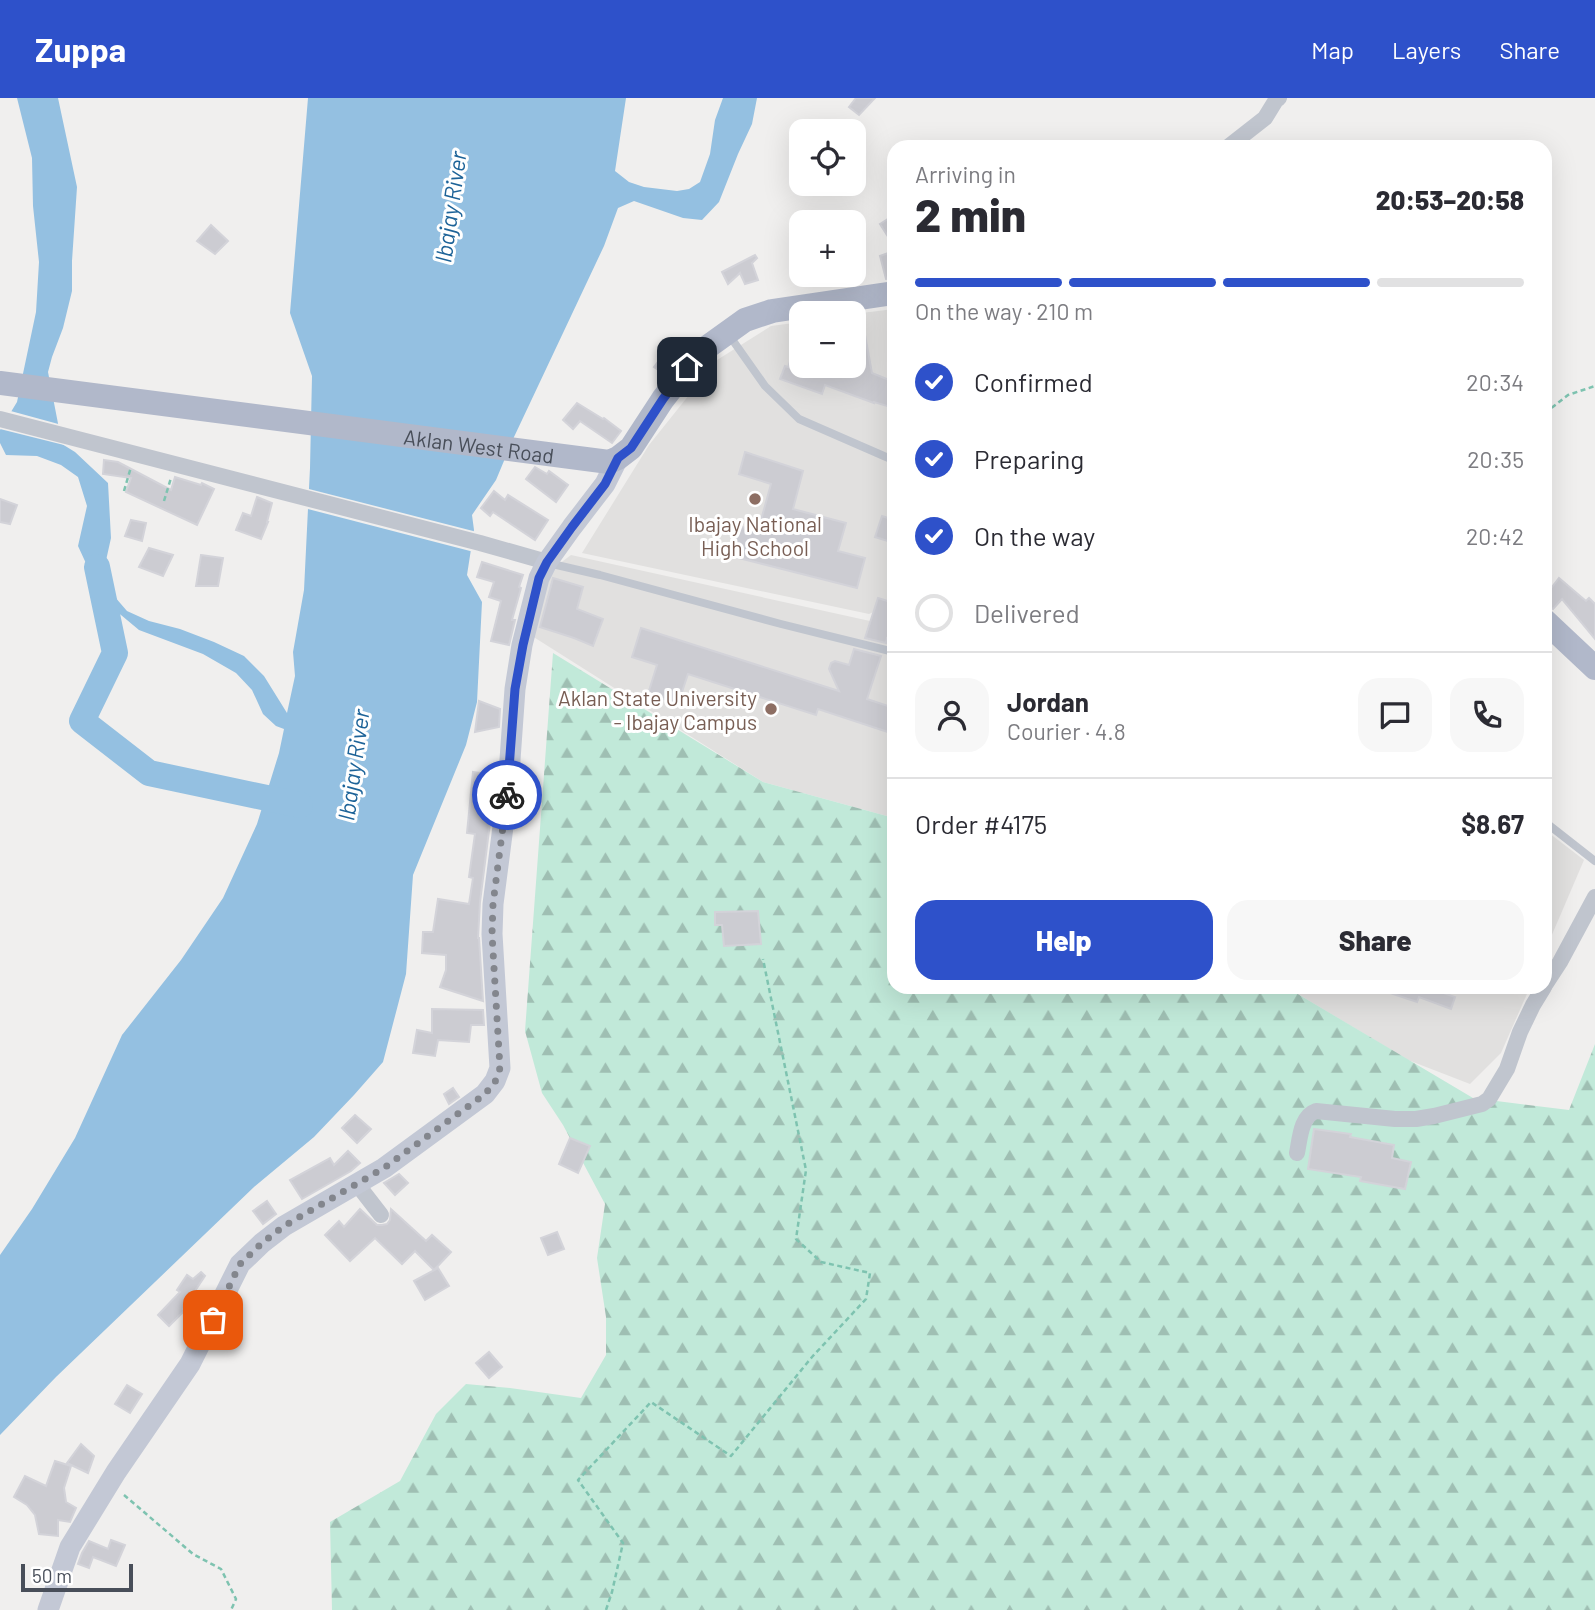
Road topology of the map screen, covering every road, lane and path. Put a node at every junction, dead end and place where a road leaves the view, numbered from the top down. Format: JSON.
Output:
{"nodes":[{"id":1,"x":1279,"y":98,"type":"edge"},
{"id":2,"x":1237,"y":140,"type":"edge"},
{"id":3,"x":887,"y":294,"type":"edge"},
{"id":4,"x":727,"y":333,"type":"junction"},
{"id":5,"x":0,"y":383,"type":"edge"},
{"id":6,"x":1595,"y":386,"type":"edge"},
{"id":7,"x":1552,"y":408,"type":"edge"},
{"id":8,"x":0,"y":419,"type":"edge"},
{"id":9,"x":135,"y":454,"type":"junction"},
{"id":10,"x":887,"y":457,"type":"edge"},
{"id":11,"x":618,"y":458,"type":"junction"},
{"id":12,"x":175,"y":464,"type":"junction"},
{"id":13,"x":124,"y":491,"type":"dead end"},
{"id":14,"x":164,"y":501,"type":"dead end"},
{"id":15,"x":547,"y":562,"type":"junction"},
{"id":16,"x":1552,"y":628,"type":"edge"},
{"id":17,"x":887,"y":650,"type":"edge"},
{"id":18,"x":1595,"y":668,"type":"edge"},
{"id":19,"x":1552,"y":827,"type":"edge"},
{"id":20,"x":1595,"y":861,"type":"edge"},
{"id":21,"x":1595,"y":897,"type":"edge"},
{"id":22,"x":763,"y":959,"type":"dead end"},
{"id":23,"x":1552,"y":974,"type":"edge"},
{"id":24,"x":1540,"y":994,"type":"edge"},
{"id":25,"x":1297,"y":1153,"type":"dead end"},
{"id":26,"x":357,"y":1184,"type":"junction"},
{"id":27,"x":381,"y":1215,"type":"dead end"},
{"id":28,"x":109,"y":1483,"type":"junction"},
{"id":29,"x":48,"y":1610,"type":"edge"},
{"id":30,"x":231,"y":1610,"type":"edge"},
{"id":31,"x":606,"y":1610,"type":"edge"}],
"edges":[{"from":1,"to":2,"type":"street"},
{"from":3,"to":4,"type":"main road"},
{"from":4,"to":10,"type":"lane"},
{"from":4,"to":11,"type":"main road"},
{"from":5,"to":11,"type":"main road","name":"Aklan West Road"},
{"from":6,"to":7,"type":"path"},
{"from":8,"to":9,"type":"street"},
{"from":9,"to":12,"type":"street"},
{"from":9,"to":13,"type":"path"},
{"from":11,"to":15,"type":"street"},
{"from":12,"to":14,"type":"path"},
{"from":12,"to":15,"type":"street"},
{"from":15,"to":17,"type":"lane"},
{"from":15,"to":26,"type":"street"},
{"from":16,"to":18,"type":"main road"},
{"from":19,"to":20,"type":"lane"},
{"from":21,"to":23,"type":"street"},
{"from":22,"to":31,"type":"path"},
{"from":24,"to":25,"type":"street"},
{"from":26,"to":27,"type":"street"},
{"from":26,"to":28,"type":"street"},
{"from":28,"to":29,"type":"street"},
{"from":28,"to":30,"type":"path"}]}
